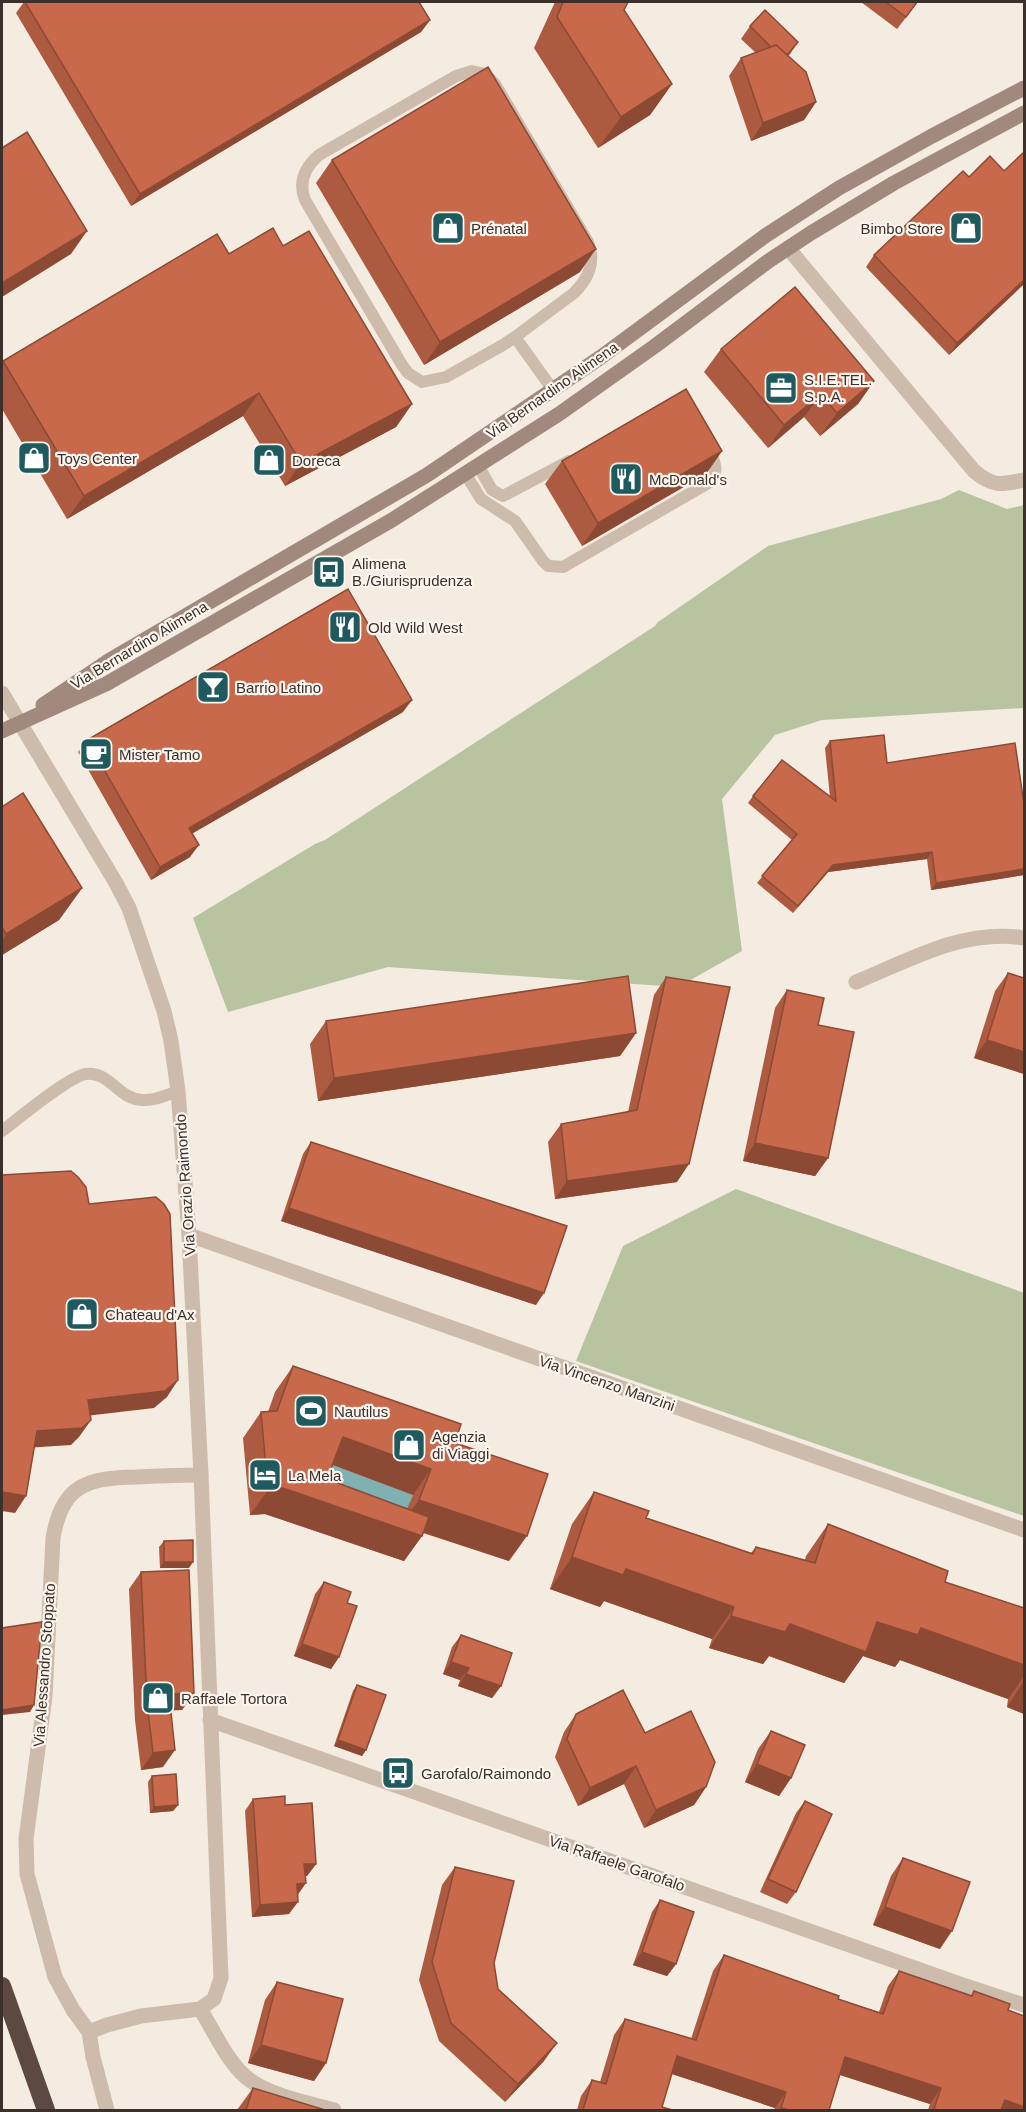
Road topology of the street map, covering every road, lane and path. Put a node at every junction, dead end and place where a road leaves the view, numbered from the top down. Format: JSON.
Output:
{"nodes":[{"id":1,"x":1024,"y":88,"type":"edge"},
{"id":2,"x":1024,"y":113,"type":"edge"},
{"id":3,"x":788,"y":248,"type":"junction"},
{"id":4,"x":515,"y":338,"type":"junction"},
{"id":5,"x":553,"y":390,"type":"junction"},
{"id":6,"x":703,"y":439,"type":"edge"},
{"id":7,"x":580,"y":454,"type":"edge"},
{"id":8,"x":472,"y":471,"type":"junction"},
{"id":9,"x":1024,"y":480,"type":"edge"},
{"id":10,"x":2,"y":693,"type":"edge"},
{"id":11,"x":19,"y":722,"type":"junction"},
{"id":12,"x":2,"y":731,"type":"edge"},
{"id":13,"x":1024,"y":938,"type":"edge"},
{"id":14,"x":856,"y":982,"type":"dead end"},
{"id":15,"x":178,"y":1091,"type":"junction"},
{"id":16,"x":2,"y":1131,"type":"edge"},
{"id":17,"x":189,"y":1235,"type":"junction"},
{"id":18,"x":201,"y":1475,"type":"junction"},
{"id":19,"x":1024,"y":1530,"type":"edge"},
{"id":20,"x":210,"y":1719,"type":"junction"},
{"id":21,"x":2,"y":1986,"type":"edge"},
{"id":22,"x":1024,"y":2005,"type":"edge"},
{"id":23,"x":201,"y":2009,"type":"junction"},
{"id":24,"x":89,"y":2032,"type":"junction"},
{"id":25,"x":46,"y":2110,"type":"edge"},
{"id":26,"x":107,"y":2110,"type":"edge"},
{"id":27,"x":334,"y":2110,"type":"edge"}],
"edges":[{"from":1,"to":5,"type":"street","name":"Via Bernardino Alimena"},
{"from":2,"to":3,"type":"street","name":"Via Bernardino Alimena"},
{"from":3,"to":8,"type":"street","name":"Via Bernardino Alimena"},
{"from":3,"to":9,"type":"street"},
{"from":4,"to":4,"type":"lane"},
{"from":4,"to":5,"type":"lane"},
{"from":5,"to":11,"type":"street","name":"Via Bernardino Alimena"},
{"from":6,"to":8,"type":"lane"},
{"from":7,"to":8,"type":"lane"},
{"from":8,"to":11,"type":"street","name":"Via Bernardino Alimena"},
{"from":10,"to":11,"type":"street","name":"Via Orazio Raimondo"},
{"from":11,"to":12,"type":"street"},
{"from":11,"to":15,"type":"street","name":"Via Orazio Raimondo"},
{"from":13,"to":14,"type":"street"},
{"from":15,"to":16,"type":"lane"},
{"from":15,"to":17,"type":"street","name":"Via Orazio Raimondo"},
{"from":17,"to":18,"type":"street","name":"Via Orazio Raimondo"},
{"from":17,"to":19,"type":"street","name":"Via Vincenzo Manzini"},
{"from":18,"to":20,"type":"street","name":"Via Orazio Raimondo"},
{"from":18,"to":24,"type":"street","name":"Via Alessandro Stoppato"},
{"from":20,"to":22,"type":"street","name":"Via Raffaele Garofalo"},
{"from":20,"to":23,"type":"street"},
{"from":21,"to":25,"type":"highway"},
{"from":23,"to":24,"type":"street"},
{"from":23,"to":27,"type":"street"},
{"from":24,"to":26,"type":"street"}]}
